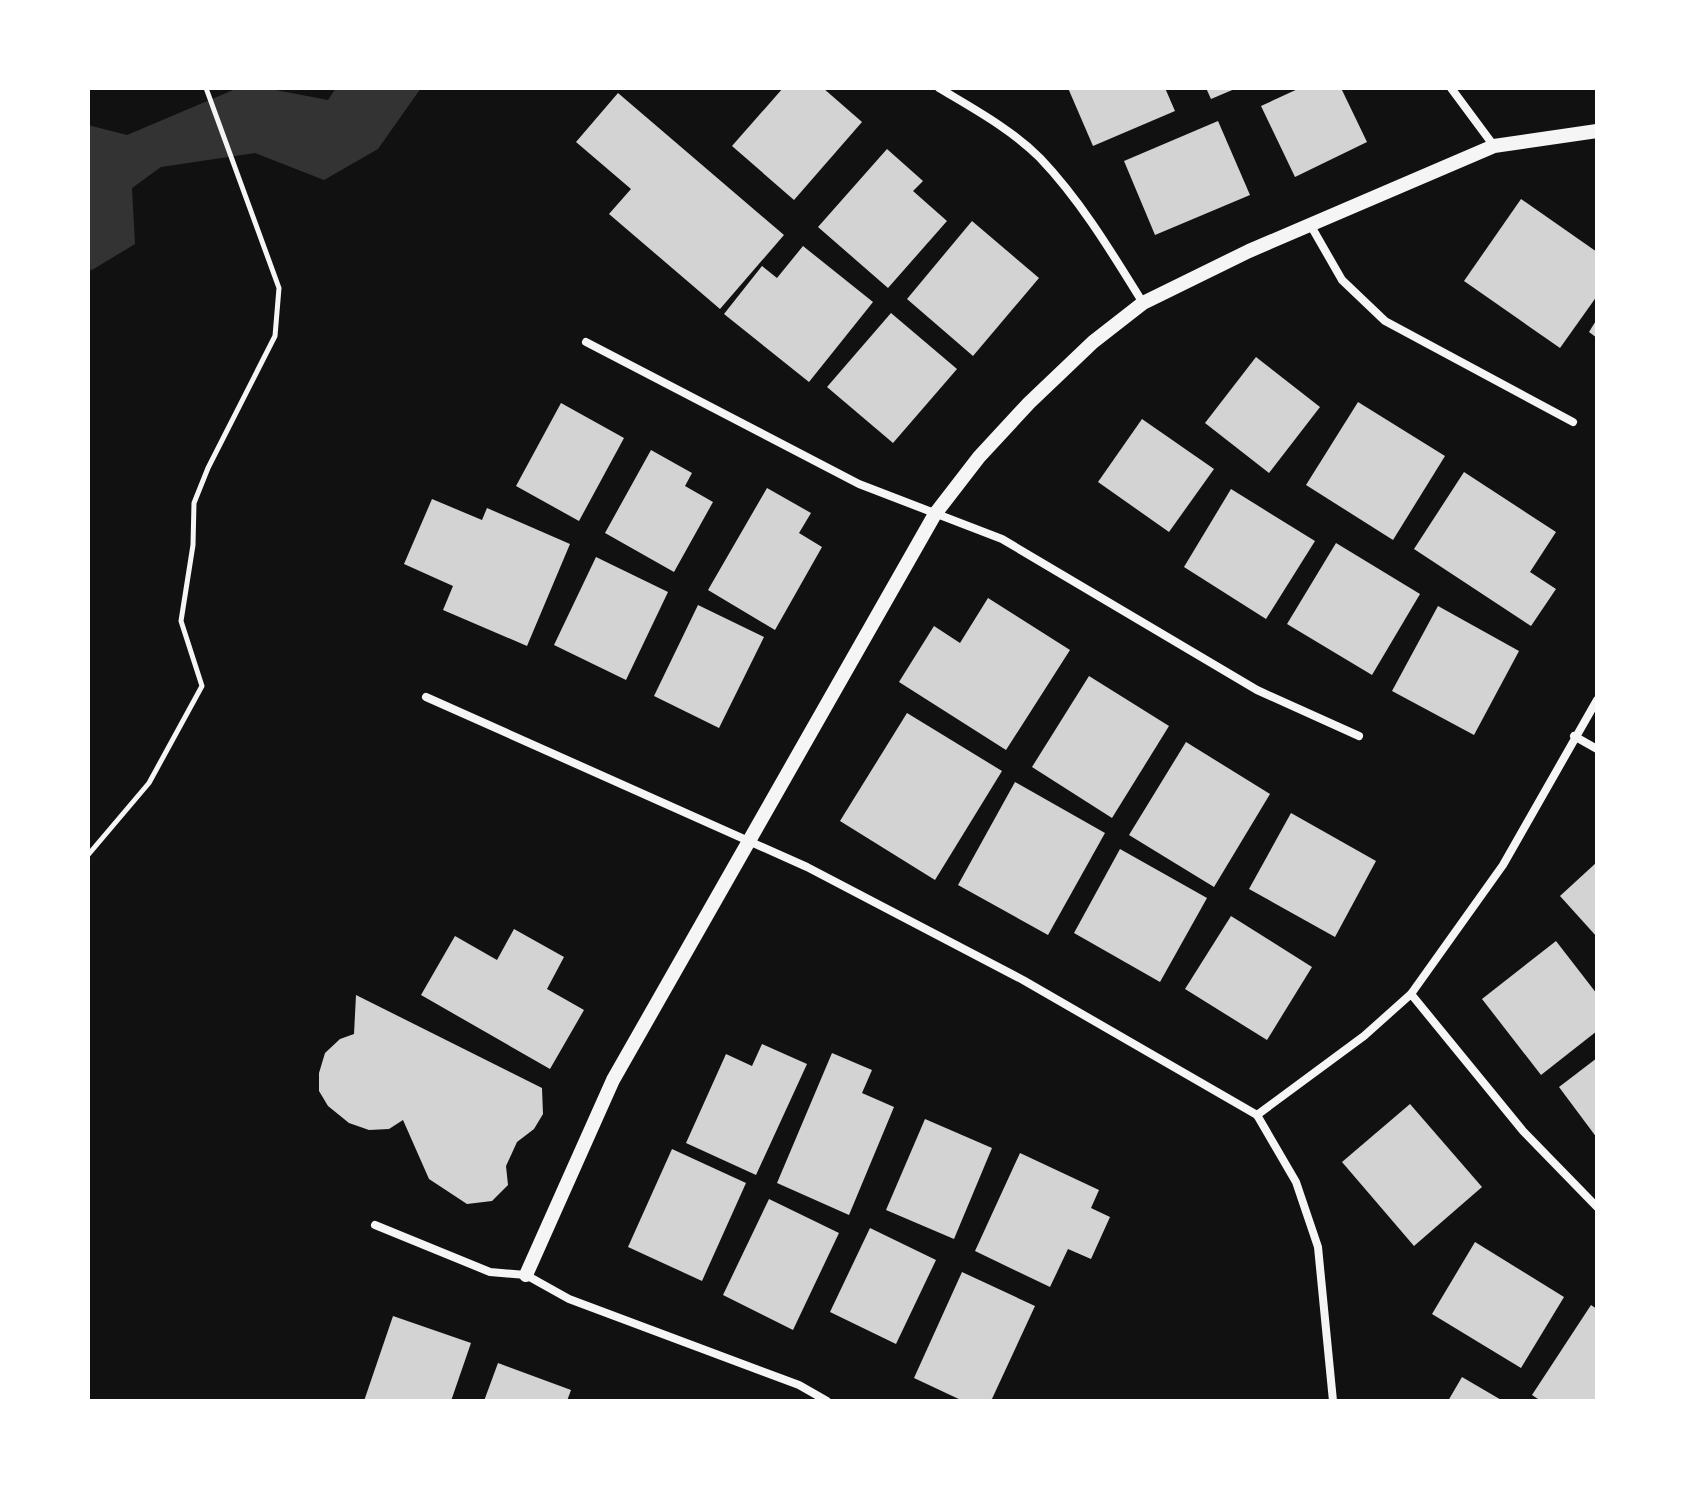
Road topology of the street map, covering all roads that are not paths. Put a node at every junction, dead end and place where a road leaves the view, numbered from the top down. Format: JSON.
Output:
{"nodes":[{"id":1,"x":939,"y":88,"type":"edge"},
{"id":2,"x":1451,"y":88,"type":"edge"},
{"id":3,"x":1597,"y":131,"type":"edge"},
{"id":4,"x":1494,"y":146,"type":"junction"},
{"id":5,"x":1311,"y":226,"type":"junction"},
{"id":6,"x":1143,"y":303,"type":"junction"},
{"id":7,"x":586,"y":342,"type":"dead end"},
{"id":8,"x":1573,"y":422,"type":"dead end"},
{"id":9,"x":935,"y":514,"type":"junction"},
{"id":10,"x":426,"y":697,"type":"dead end"},
{"id":11,"x":1597,"y":700,"type":"edge"},
{"id":12,"x":1359,"y":736,"type":"dead end"},
{"id":13,"x":1574,"y":736,"type":"junction"},
{"id":14,"x":1597,"y":749,"type":"edge"},
{"id":15,"x":750,"y":841,"type":"junction"},
{"id":16,"x":1411,"y":994,"type":"junction"},
{"id":17,"x":1257,"y":1115,"type":"junction"},
{"id":18,"x":1597,"y":1207,"type":"edge"},
{"id":19,"x":375,"y":1225,"type":"dead end"},
{"id":20,"x":526,"y":1275,"type":"junction"},
{"id":21,"x":827,"y":1401,"type":"edge"},
{"id":22,"x":1333,"y":1401,"type":"edge"}],
"edges":[{"from":1,"to":6,"type":"street"},
{"from":2,"to":4,"type":"street"},
{"from":3,"to":4,"type":"street"},
{"from":4,"to":5,"type":"street"},
{"from":5,"to":6,"type":"street"},
{"from":5,"to":8,"type":"street"},
{"from":6,"to":9,"type":"street"},
{"from":7,"to":9,"type":"street"},
{"from":9,"to":12,"type":"street"},
{"from":9,"to":15,"type":"street"},
{"from":10,"to":15,"type":"street"},
{"from":11,"to":13,"type":"street"},
{"from":13,"to":14,"type":"street"},
{"from":13,"to":16,"type":"street"},
{"from":15,"to":17,"type":"street"},
{"from":15,"to":20,"type":"street"},
{"from":16,"to":17,"type":"street"},
{"from":16,"to":18,"type":"street"},
{"from":17,"to":22,"type":"street"},
{"from":19,"to":20,"type":"street"},
{"from":20,"to":21,"type":"street"}]}
